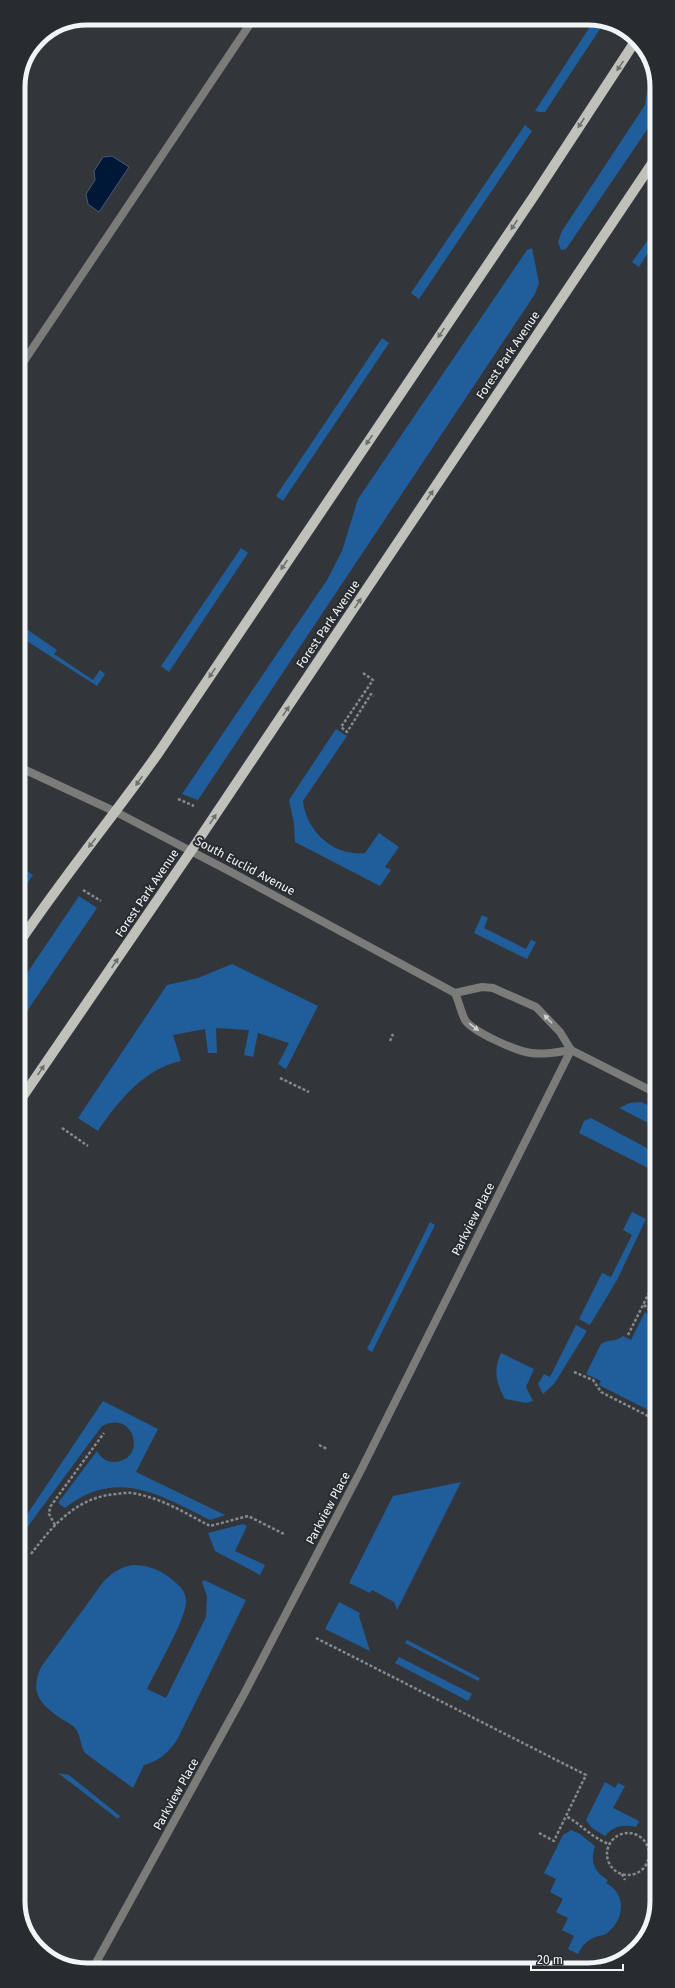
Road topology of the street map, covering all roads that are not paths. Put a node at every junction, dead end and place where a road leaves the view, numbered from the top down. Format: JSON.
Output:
{"nodes":[{"id":1,"x":249,"y":25,"type":"edge"},
{"id":2,"x":633,"y":45,"type":"edge"},
{"id":3,"x":650,"y":166,"type":"edge"},
{"id":4,"x":25,"y":360,"type":"edge"},
{"id":5,"x":25,"y":770,"type":"edge"},
{"id":6,"x":116,"y":812,"type":"junction"},
{"id":7,"x":191,"y":851,"type":"junction"},
{"id":8,"x":25,"y":934,"type":"edge"},
{"id":9,"x":456,"y":993,"type":"junction"},
{"id":10,"x":571,"y":1050,"type":"junction"},
{"id":11,"x":650,"y":1090,"type":"edge"},
{"id":12,"x":25,"y":1093,"type":"edge"},
{"id":13,"x":96,"y":1963,"type":"edge"}],
"edges":[{"from":1,"to":4,"type":"street"},
{"from":2,"to":6,"type":"main road","one_way":true},
{"from":7,"to":3,"type":"main road","name":"Forest Park Avenue","one_way":true},
{"from":5,"to":6,"type":"street","name":"South Euclid Avenue"},
{"from":6,"to":7,"type":"street","name":"South Euclid Avenue"},
{"from":6,"to":8,"type":"main road","one_way":true},
{"from":7,"to":9,"type":"street","name":"South Euclid Avenue"},
{"from":12,"to":7,"type":"main road","name":"Forest Park Avenue","one_way":true},
{"from":10,"to":9,"type":"street","one_way":true},
{"from":9,"to":10,"type":"street","one_way":true},
{"from":10,"to":11,"type":"street"},
{"from":10,"to":13,"type":"street","name":"Parkview Place"}]}
